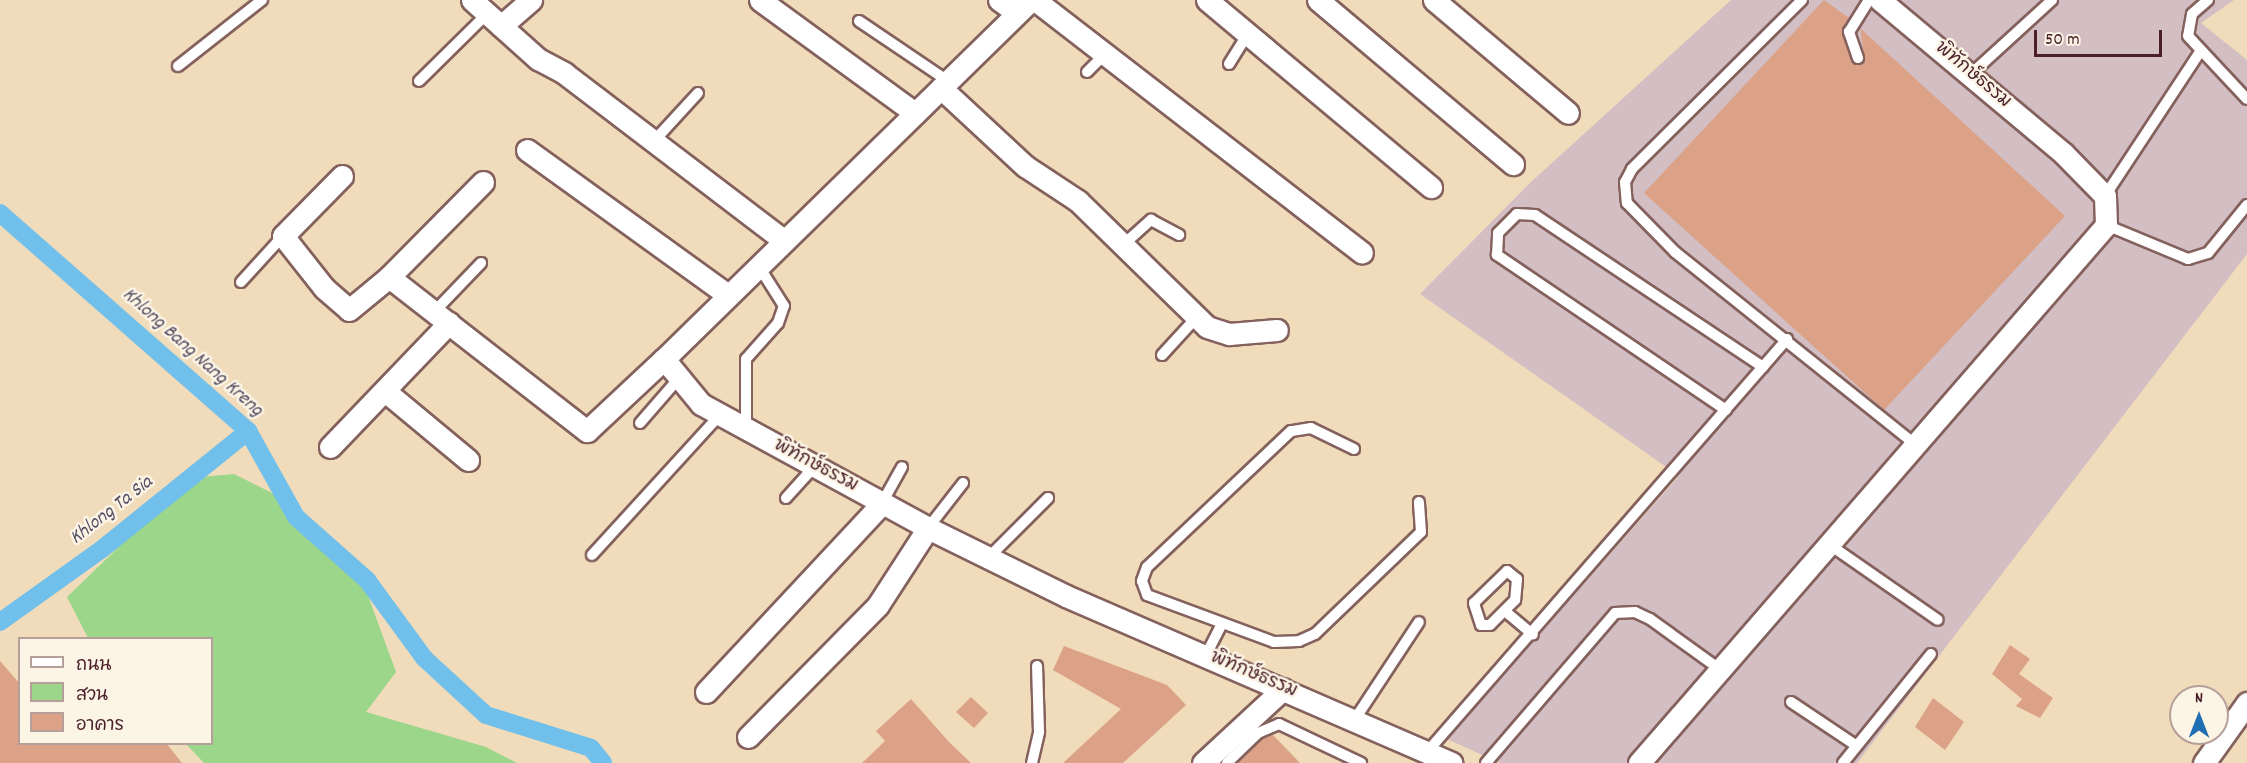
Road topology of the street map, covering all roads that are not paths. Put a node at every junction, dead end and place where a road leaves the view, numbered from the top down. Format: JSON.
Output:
{"nodes":[{"id":1,"x":262,"y":0,"type":"edge"},
{"id":2,"x":471,"y":0,"type":"edge"},
{"id":3,"x":531,"y":0,"type":"edge"},
{"id":4,"x":760,"y":0,"type":"edge"},
{"id":5,"x":999,"y":0,"type":"edge"},
{"id":6,"x":1207,"y":0,"type":"edge"},
{"id":7,"x":1318,"y":0,"type":"edge"},
{"id":8,"x":1434,"y":0,"type":"edge"},
{"id":9,"x":1802,"y":0,"type":"edge"},
{"id":10,"x":1869,"y":0,"type":"edge"},
{"id":11,"x":2052,"y":0,"type":"edge"},
{"id":12,"x":2208,"y":0,"type":"edge"},
{"id":13,"x":1889,"y":3,"type":"edge"},
{"id":14,"x":1027,"y":4,"type":"edge"},
{"id":15,"x":494,"y":20,"type":"junction"},
{"id":16,"x":859,"y":21,"type":"dead end"},
{"id":17,"x":1248,"y":34,"type":"junction"},
{"id":18,"x":2200,"y":52,"type":"junction"},
{"id":19,"x":1104,"y":55,"type":"junction"},
{"id":20,"x":1858,"y":58,"type":"dead end"},
{"id":21,"x":1229,"y":64,"type":"dead end"},
{"id":22,"x":178,"y":66,"type":"dead end"},
{"id":23,"x":1087,"y":72,"type":"dead end"},
{"id":24,"x":1970,"y":75,"type":"junction"},
{"id":25,"x":419,"y":81,"type":"dead end"},
{"id":26,"x":944,"y":84,"type":"junction"},
{"id":27,"x":698,"y":93,"type":"dead end"},
{"id":28,"x":2247,"y":99,"type":"edge"},
{"id":29,"x":1568,"y":113,"type":"dead end"},
{"id":30,"x":915,"y":114,"type":"junction"},
{"id":31,"x":654,"y":141,"type":"junction"},
{"id":32,"x":527,"y":150,"type":"dead end"},
{"id":33,"x":1514,"y":164,"type":"dead end"},
{"id":34,"x":342,"y":176,"type":"dead end"},
{"id":35,"x":483,"y":182,"type":"dead end"},
{"id":36,"x":1431,"y":187,"type":"dead end"},
{"id":37,"x":2105,"y":196,"type":"junction"},
{"id":38,"x":2247,"y":205,"type":"edge"},
{"id":39,"x":2106,"y":225,"type":"junction"},
{"id":40,"x":1179,"y":235,"type":"dead end"},
{"id":41,"x":283,"y":236,"type":"junction"},
{"id":42,"x":783,"y":240,"type":"junction"},
{"id":43,"x":1124,"y":245,"type":"junction"},
{"id":44,"x":1362,"y":253,"type":"dead end"},
{"id":45,"x":481,"y":263,"type":"dead end"},
{"id":46,"x":758,"y":265,"type":"junction"},
{"id":47,"x":389,"y":277,"type":"junction"},
{"id":48,"x":241,"y":282,"type":"dead end"},
{"id":49,"x":727,"y":294,"type":"junction"},
{"id":50,"x":441,"y":317,"type":"junction"},
{"id":51,"x":1197,"y":317,"type":"junction"},
{"id":52,"x":1277,"y":330,"type":"dead end"},
{"id":53,"x":1787,"y":339,"type":"junction"},
{"id":54,"x":1162,"y":355,"type":"dead end"},
{"id":55,"x":664,"y":359,"type":"junction"},
{"id":56,"x":1763,"y":367,"type":"junction"},
{"id":57,"x":679,"y":378,"type":"junction"},
{"id":58,"x":385,"y":391,"type":"junction"},
{"id":59,"x":1726,"y":410,"type":"junction"},
{"id":60,"x":720,"y":415,"type":"junction"},
{"id":61,"x":640,"y":423,"type":"dead end"},
{"id":62,"x":746,"y":430,"type":"junction"},
{"id":63,"x":1915,"y":444,"type":"junction"},
{"id":64,"x":330,"y":447,"type":"dead end"},
{"id":65,"x":1354,"y":449,"type":"dead end"},
{"id":66,"x":468,"y":460,"type":"dead end"},
{"id":67,"x":814,"y":467,"type":"junction"},
{"id":68,"x":902,"y":467,"type":"dead end"},
{"id":69,"x":963,"y":483,"type":"dead end"},
{"id":70,"x":786,"y":498,"type":"dead end"},
{"id":71,"x":1048,"y":498,"type":"dead end"},
{"id":72,"x":1419,"y":502,"type":"dead end"},
{"id":73,"x":882,"y":503,"type":"junction"},
{"id":74,"x":928,"y":528,"type":"junction"},
{"id":75,"x":1830,"y":545,"type":"junction"},
{"id":76,"x":592,"y":555,"type":"dead end"},
{"id":77,"x":988,"y":558,"type":"junction"},
{"id":78,"x":1506,"y":612,"type":"junction"},
{"id":79,"x":1938,"y":620,"type":"dead end"},
{"id":80,"x":1419,"y":622,"type":"dead end"},
{"id":81,"x":1221,"y":624,"type":"junction"},
{"id":82,"x":1533,"y":635,"type":"junction"},
{"id":83,"x":1931,"y":654,"type":"dead end"},
{"id":84,"x":1206,"y":655,"type":"junction"},
{"id":85,"x":1037,"y":666,"type":"dead end"},
{"id":86,"x":1723,"y":672,"type":"junction"},
{"id":87,"x":1283,"y":689,"type":"junction"},
{"id":88,"x":706,"y":692,"type":"dead end"},
{"id":89,"x":1791,"y":702,"type":"dead end"},
{"id":90,"x":2247,"y":703,"type":"edge"},
{"id":91,"x":1355,"y":719,"type":"junction"},
{"id":92,"x":748,"y":737,"type":"dead end"},
{"id":93,"x":1857,"y":746,"type":"junction"},
{"id":94,"x":1427,"y":752,"type":"junction"},
{"id":95,"x":1032,"y":763,"type":"edge"},
{"id":96,"x":1203,"y":763,"type":"edge"},
{"id":97,"x":1227,"y":763,"type":"edge"},
{"id":98,"x":1361,"y":763,"type":"edge"},
{"id":99,"x":1451,"y":763,"type":"edge"},
{"id":100,"x":1486,"y":763,"type":"edge"},
{"id":101,"x":1639,"y":763,"type":"edge"},
{"id":102,"x":1843,"y":763,"type":"edge"},
{"id":103,"x":2204,"y":763,"type":"edge"}],
"edges":[{"from":1,"to":22,"type":"lane"},
{"from":2,"to":15,"type":"street"},
{"from":3,"to":15,"type":"street"},
{"from":4,"to":30,"type":"street"},
{"from":5,"to":14,"type":"street"},
{"from":6,"to":17,"type":"street"},
{"from":7,"to":33,"type":"street"},
{"from":8,"to":29,"type":"street"},
{"from":9,"to":53,"type":"lane"},
{"from":10,"to":20,"type":"lane"},
{"from":11,"to":24,"type":"lane"},
{"from":12,"to":18,"type":"lane"},
{"from":13,"to":24,"type":"street","name":"พิทักษ์ธรรม"},
{"from":14,"to":19,"type":"street"},
{"from":14,"to":26,"type":"street"},
{"from":15,"to":25,"type":"lane"},
{"from":15,"to":31,"type":"street"},
{"from":16,"to":26,"type":"lane"},
{"from":17,"to":21,"type":"lane"},
{"from":17,"to":36,"type":"street"},
{"from":18,"to":28,"type":"lane"},
{"from":18,"to":37,"type":"lane"},
{"from":19,"to":23,"type":"lane"},
{"from":19,"to":44,"type":"street"},
{"from":24,"to":37,"type":"street","name":"พิทักษ์ธรรม"},
{"from":26,"to":30,"type":"street"},
{"from":26,"to":43,"type":"street"},
{"from":27,"to":31,"type":"lane"},
{"from":30,"to":42,"type":"street"},
{"from":31,"to":42,"type":"street"},
{"from":32,"to":49,"type":"street"},
{"from":34,"to":41,"type":"street"},
{"from":35,"to":47,"type":"street"},
{"from":37,"to":39,"type":"street"},
{"from":38,"to":39,"type":"lane"},
{"from":39,"to":63,"type":"street"},
{"from":40,"to":43,"type":"lane"},
{"from":41,"to":47,"type":"street"},
{"from":41,"to":48,"type":"lane"},
{"from":42,"to":46,"type":"street"},
{"from":43,"to":51,"type":"street"},
{"from":45,"to":50,"type":"lane"},
{"from":46,"to":49,"type":"street"},
{"from":46,"to":62,"type":"lane"},
{"from":47,"to":50,"type":"street"},
{"from":49,"to":55,"type":"street"},
{"from":50,"to":55,"type":"street"},
{"from":50,"to":58,"type":"street"},
{"from":51,"to":52,"type":"street"},
{"from":51,"to":54,"type":"lane"},
{"from":53,"to":56,"type":"lane"},
{"from":53,"to":63,"type":"lane"},
{"from":55,"to":57,"type":"street","name":"พิทักษ์ธรรม"},
{"from":56,"to":59,"type":"lane"},
{"from":56,"to":59,"type":"lane"},
{"from":57,"to":60,"type":"street","name":"พิทักษ์ธรรม"},
{"from":57,"to":61,"type":"lane"},
{"from":58,"to":64,"type":"street"},
{"from":58,"to":66,"type":"street"},
{"from":59,"to":82,"type":"lane"},
{"from":60,"to":62,"type":"street","name":"พิทักษ์ธรรม"},
{"from":60,"to":76,"type":"lane"},
{"from":62,"to":67,"type":"street","name":"พิทักษ์ธรรม"},
{"from":63,"to":75,"type":"street"},
{"from":65,"to":81,"type":"lane"},
{"from":67,"to":70,"type":"lane"},
{"from":67,"to":73,"type":"street","name":"พิทักษ์ธรรม"},
{"from":68,"to":73,"type":"lane"},
{"from":69,"to":74,"type":"lane"},
{"from":71,"to":77,"type":"lane"},
{"from":72,"to":81,"type":"lane"},
{"from":73,"to":74,"type":"street","name":"พิทักษ์ธรรม"},
{"from":73,"to":88,"type":"street"},
{"from":74,"to":77,"type":"street","name":"พิทักษ์ธรรม"},
{"from":74,"to":92,"type":"street"},
{"from":75,"to":79,"type":"lane"},
{"from":75,"to":86,"type":"street"},
{"from":77,"to":84,"type":"street","name":"พิทักษ์ธรรม"},
{"from":78,"to":78,"type":"lane"},
{"from":78,"to":82,"type":"lane"},
{"from":80,"to":91,"type":"lane"},
{"from":81,"to":84,"type":"lane"},
{"from":82,"to":94,"type":"lane"},
{"from":83,"to":93,"type":"lane"},
{"from":84,"to":87,"type":"street","name":"พิทักษ์ธรรม"},
{"from":85,"to":95,"type":"lane"},
{"from":86,"to":100,"type":"lane"},
{"from":86,"to":101,"type":"street"},
{"from":87,"to":91,"type":"street","name":"พิทักษ์ธรรม"},
{"from":87,"to":96,"type":"street"},
{"from":89,"to":93,"type":"lane"},
{"from":90,"to":103,"type":"street"},
{"from":91,"to":94,"type":"street","name":"พิทักษ์ธรรม"},
{"from":93,"to":102,"type":"lane"},
{"from":94,"to":99,"type":"street","name":"พิทักษ์ธรรม"},
{"from":97,"to":98,"type":"lane"}]}
